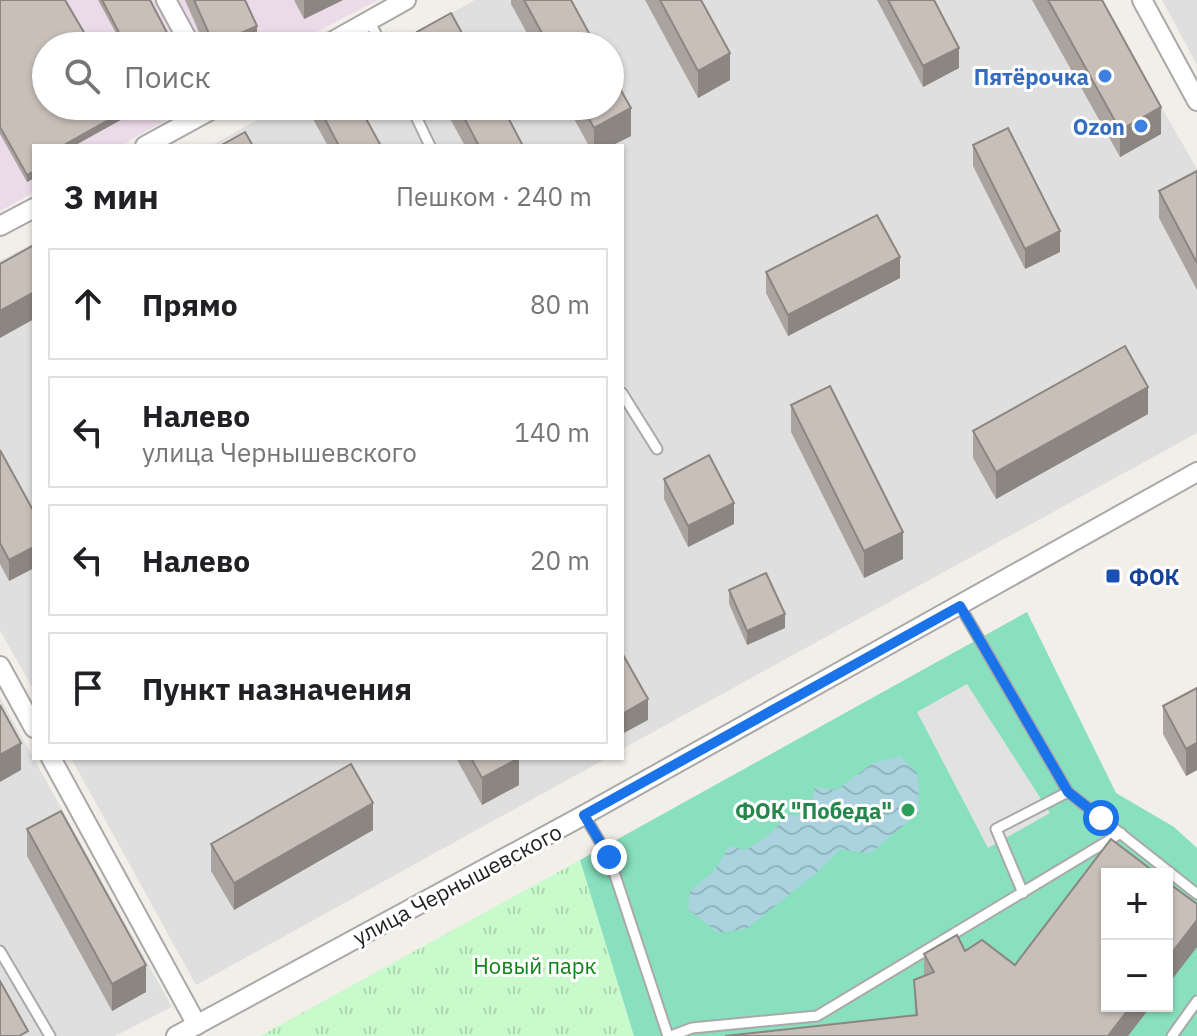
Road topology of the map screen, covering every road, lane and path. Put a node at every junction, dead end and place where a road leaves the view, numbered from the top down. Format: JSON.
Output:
{"nodes":[{"id":1,"x":166,"y":0,"type":"edge"},
{"id":2,"x":406,"y":0,"type":"edge"},
{"id":3,"x":1142,"y":0,"type":"edge"},
{"id":4,"x":369,"y":20,"type":"junction"},
{"id":5,"x":183,"y":32,"type":"edge"},
{"id":6,"x":348,"y":32,"type":"edge"},
{"id":7,"x":375,"y":32,"type":"edge"},
{"id":8,"x":1197,"y":101,"type":"edge"},
{"id":9,"x":192,"y":120,"type":"edge"},
{"id":10,"x":418,"y":120,"type":"edge"},
{"id":11,"x":149,"y":144,"type":"edge"},
{"id":12,"x":429,"y":144,"type":"edge"},
{"id":13,"x":32,"y":209,"type":"edge"},
{"id":14,"x":0,"y":226,"type":"edge"},
{"id":15,"x":624,"y":396,"type":"edge"},
{"id":16,"x":657,"y":449,"type":"dead end"},
{"id":17,"x":1197,"y":472,"type":"edge"},
{"id":18,"x":960,"y":606,"type":"junction"},
{"id":19,"x":0,"y":666,"type":"edge"},
{"id":20,"x":32,"y":724,"type":"edge"},
{"id":21,"x":52,"y":760,"type":"edge"},
{"id":22,"x":1068,"y":792,"type":"junction"},
{"id":23,"x":584,"y":815,"type":"junction"},
{"id":24,"x":1121,"y":833,"type":"junction"},
{"id":25,"x":1023,"y":893,"type":"junction"},
{"id":26,"x":1197,"y":894,"type":"edge"},
{"id":27,"x":0,"y":951,"type":"edge"},
{"id":28,"x":1197,"y":1001,"type":"edge"},
{"id":29,"x":197,"y":1025,"type":"junction"},
{"id":30,"x":50,"y":1036,"type":"edge"},
{"id":31,"x":176,"y":1036,"type":"edge"},
{"id":32,"x":670,"y":1036,"type":"edge"},
{"id":33,"x":1172,"y":1036,"type":"edge"}],
"edges":[{"from":1,"to":5,"type":"street"},
{"from":2,"to":4,"type":"street"},
{"from":3,"to":8,"type":"street"},
{"from":4,"to":6,"type":"street"},
{"from":4,"to":7,"type":"lane"},
{"from":9,"to":11,"type":"street"},
{"from":10,"to":12,"type":"lane"},
{"from":13,"to":14,"type":"street"},
{"from":15,"to":16,"type":"lane"},
{"from":17,"to":18,"type":"street","name":"улица Чернышевского"},
{"from":18,"to":22,"type":"lane"},
{"from":18,"to":23,"type":"street","name":"улица Чернышевского"},
{"from":19,"to":20,"type":"street"},
{"from":21,"to":29,"type":"street"},
{"from":22,"to":24,"type":"lane"},
{"from":22,"to":25,"type":"lane"},
{"from":23,"to":29,"type":"street","name":"улица Чернышевского"},
{"from":23,"to":32,"type":"lane"},
{"from":24,"to":25,"type":"lane"},
{"from":24,"to":26,"type":"lane"},
{"from":25,"to":32,"type":"lane"},
{"from":27,"to":30,"type":"lane"},
{"from":28,"to":33,"type":"lane"},
{"from":29,"to":31,"type":"street","name":"улица Чернышевского"}]}
